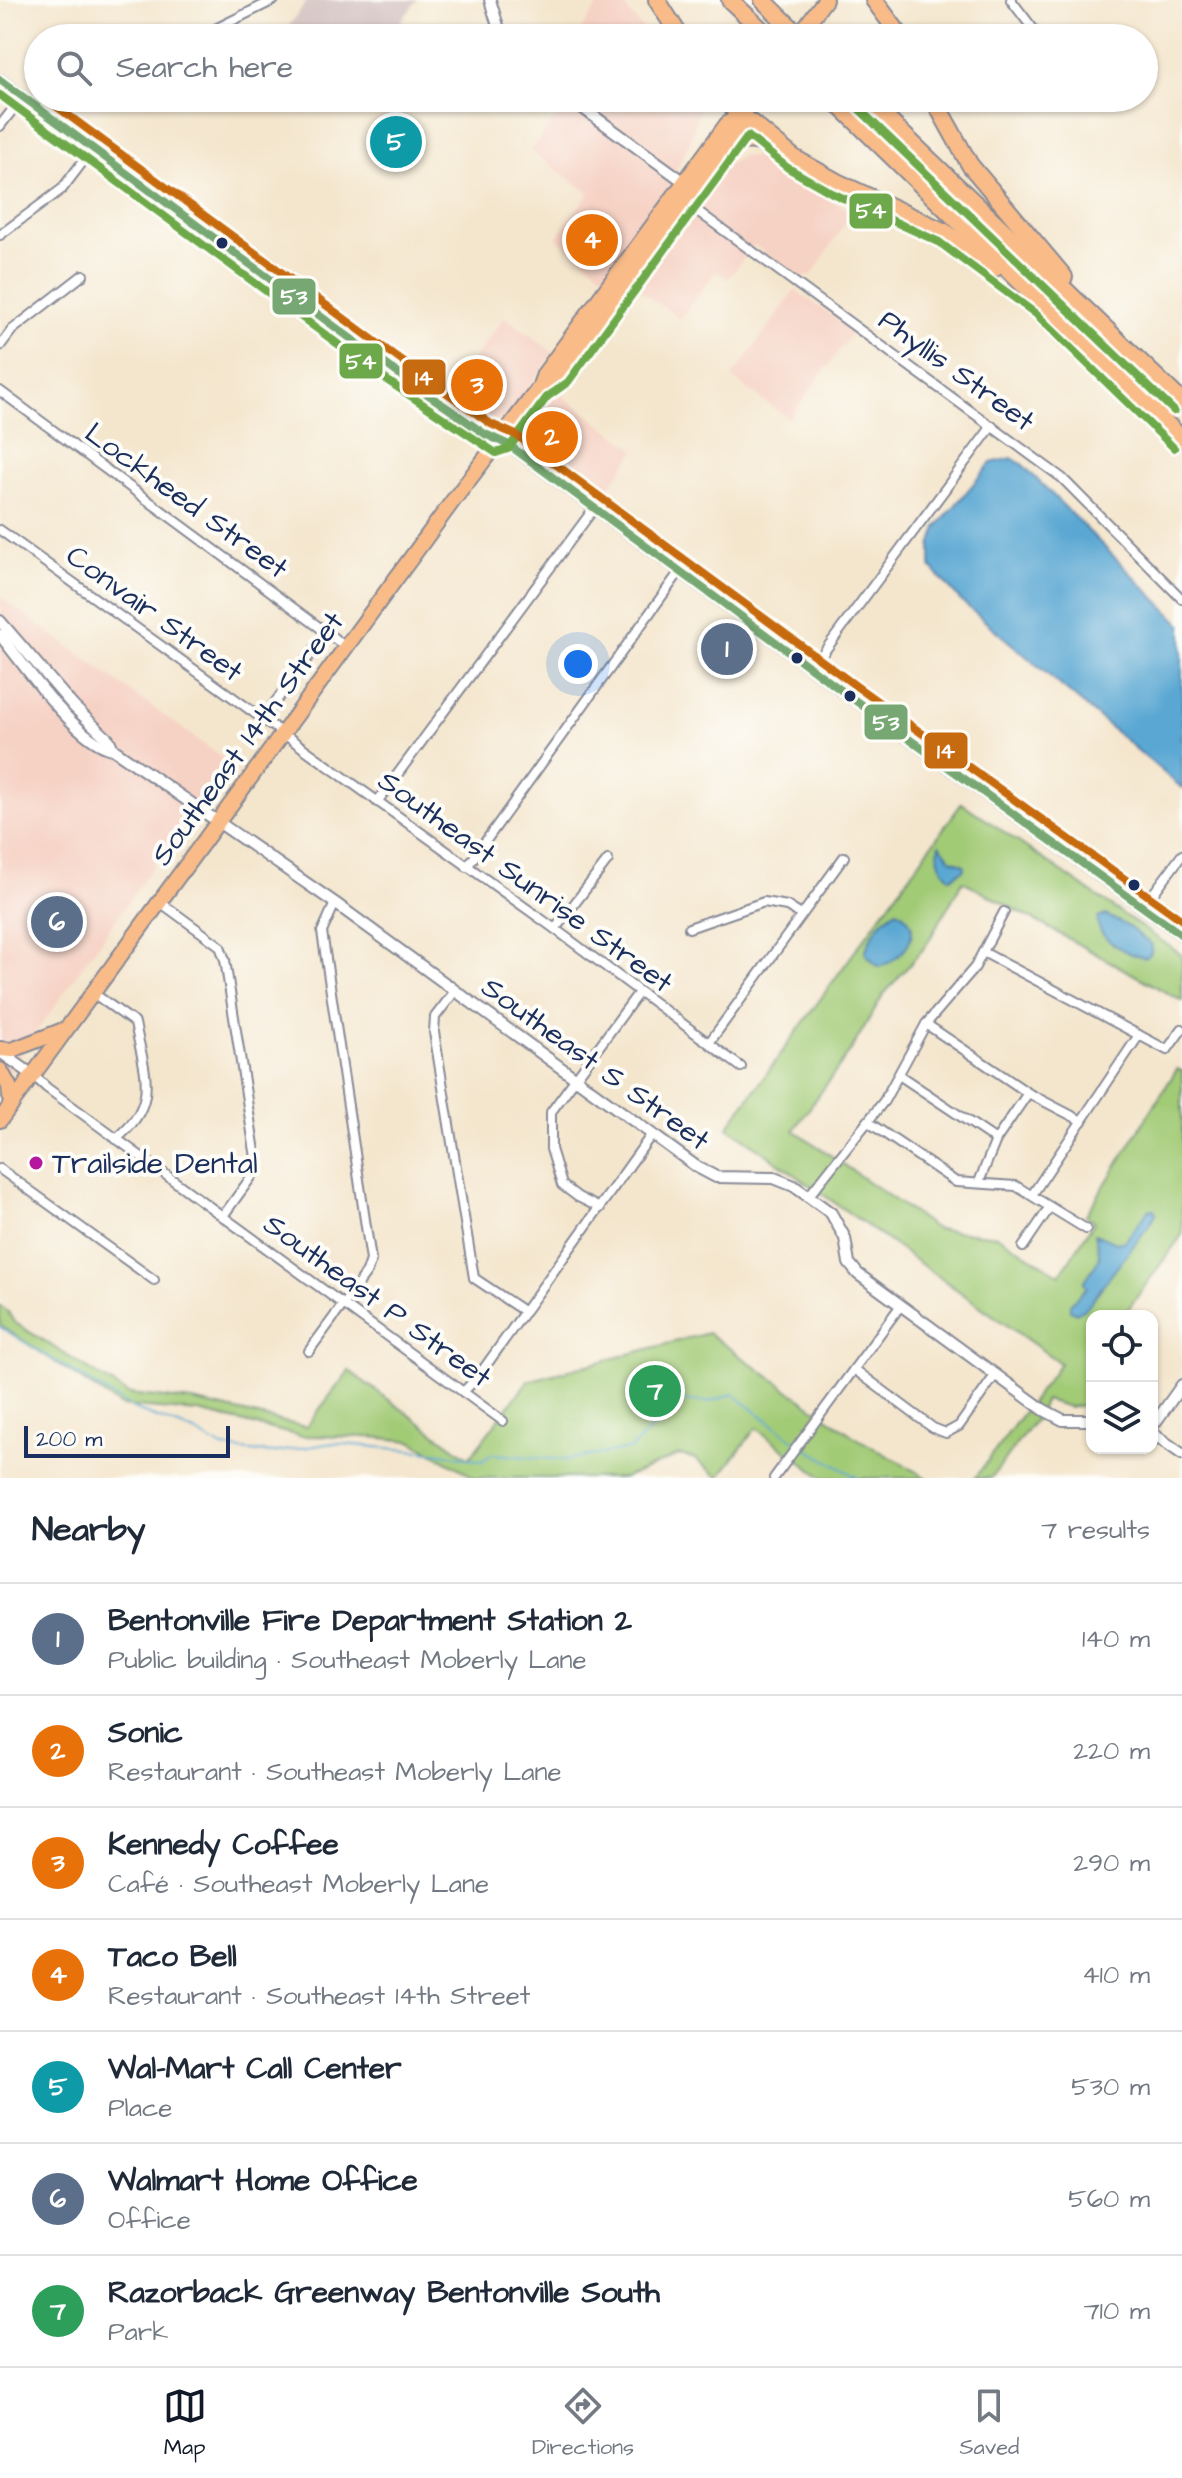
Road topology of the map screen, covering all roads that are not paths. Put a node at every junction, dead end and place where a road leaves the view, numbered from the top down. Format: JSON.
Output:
{"nodes":[{"id":1,"x":274,"y":0,"type":"edge"},
{"id":2,"x":490,"y":0,"type":"edge"},
{"id":3,"x":657,"y":0,"type":"edge"},
{"id":4,"x":730,"y":0,"type":"edge"},
{"id":5,"x":763,"y":0,"type":"edge"},
{"id":6,"x":825,"y":0,"type":"edge"},
{"id":7,"x":874,"y":0,"type":"edge"},
{"id":8,"x":1015,"y":2,"type":"edge"},
{"id":9,"x":225,"y":24,"type":"edge"},
{"id":10,"x":497,"y":24,"type":"edge"},
{"id":11,"x":672,"y":24,"type":"edge"},
{"id":12,"x":755,"y":24,"type":"edge"},
{"id":13,"x":787,"y":24,"type":"edge"},
{"id":14,"x":809,"y":24,"type":"edge"},
{"id":15,"x":892,"y":24,"type":"edge"},
{"id":16,"x":1030,"y":24,"type":"edge"},
{"id":17,"x":0,"y":80,"type":"edge"},
{"id":18,"x":23,"y":96,"type":"joint"},
{"id":19,"x":45,"y":112,"type":"edge"},
{"id":20,"x":68,"y":112,"type":"edge"},
{"id":21,"x":588,"y":112,"type":"edge"},
{"id":22,"x":846,"y":112,"type":"edge"},
{"id":23,"x":880,"y":112,"type":"edge"},
{"id":24,"x":941,"y":112,"type":"edge"},
{"id":25,"x":741,"y":114,"type":"junction"},
{"id":26,"x":57,"y":121,"type":"junction"},
{"id":27,"x":0,"y":126,"type":"edge"},
{"id":28,"x":94,"y":147,"type":"junction"},
{"id":29,"x":794,"y":158,"type":"junction"},
{"id":30,"x":716,"y":160,"type":"junction"},
{"id":31,"x":690,"y":185,"type":"junction"},
{"id":32,"x":685,"y":202,"type":"junction"},
{"id":33,"x":0,"y":235,"type":"edge"},
{"id":34,"x":83,"y":275,"type":"dead end"},
{"id":35,"x":1044,"y":305,"type":"junction"},
{"id":36,"x":0,"y":346,"type":"edge"},
{"id":37,"x":1125,"y":348,"type":"junction"},
{"id":38,"x":539,"y":388,"type":"junction"},
{"id":39,"x":0,"y":391,"type":"edge"},
{"id":40,"x":1182,"y":402,"type":"edge"},
{"id":41,"x":992,"y":426,"type":"junction"},
{"id":42,"x":1182,"y":439,"type":"edge"},
{"id":43,"x":499,"y":441,"type":"junction"},
{"id":44,"x":595,"y":507,"type":"junction"},
{"id":45,"x":0,"y":530,"type":"edge"},
{"id":46,"x":680,"y":571,"type":"junction"},
{"id":47,"x":1182,"y":599,"type":"edge"},
{"id":48,"x":0,"y":621,"type":"edge"},
{"id":49,"x":327,"y":632,"type":"junction"},
{"id":50,"x":0,"y":635,"type":"edge"},
{"id":51,"x":346,"y":647,"type":"junction"},
{"id":52,"x":812,"y":668,"type":"junction"},
{"id":53,"x":262,"y":720,"type":"junction"},
{"id":54,"x":282,"y":735,"type":"junction"},
{"id":55,"x":113,"y":749,"type":"junction"},
{"id":56,"x":377,"y":802,"type":"junction"},
{"id":57,"x":218,"y":823,"type":"junction"},
{"id":58,"x":1182,"y":855,"type":"edge"},
{"id":59,"x":844,"y":857,"type":"dead end"},
{"id":60,"x":608,"y":860,"type":"dead end"},
{"id":61,"x":467,"y":867,"type":"junction"},
{"id":62,"x":160,"y":902,"type":"junction"},
{"id":63,"x":335,"y":903,"type":"junction"},
{"id":64,"x":1144,"y":906,"type":"junction"},
{"id":65,"x":1004,"y":912,"type":"dead end"},
{"id":66,"x":801,"y":915,"type":"junction"},
{"id":67,"x":689,"y":928,"type":"dead end"},
{"id":68,"x":555,"y":929,"type":"junction"},
{"id":69,"x":1182,"y":935,"type":"edge"},
{"id":70,"x":983,"y":952,"type":"junction"},
{"id":71,"x":455,"y":991,"type":"junction"},
{"id":72,"x":639,"y":992,"type":"junction"},
{"id":73,"x":93,"y":993,"type":"junction"},
{"id":74,"x":926,"y":1024,"type":"junction"},
{"id":75,"x":67,"y":1029,"type":"junction"},
{"id":76,"x":1182,"y":1029,"type":"edge"},
{"id":77,"x":1139,"y":1035,"type":"junction"},
{"id":78,"x":709,"y":1043,"type":"junction"},
{"id":79,"x":0,"y":1050,"type":"edge"},
{"id":80,"x":741,"y":1067,"type":"dead end"},
{"id":81,"x":0,"y":1070,"type":"edge"},
{"id":82,"x":33,"y":1075,"type":"junction"},
{"id":83,"x":899,"y":1075,"type":"junction"},
{"id":84,"x":574,"y":1077,"type":"junction"},
{"id":85,"x":1028,"y":1093,"type":"junction"},
{"id":86,"x":11,"y":1106,"type":"junction"},
{"id":87,"x":0,"y":1120,"type":"edge"},
{"id":88,"x":1082,"y":1121,"type":"junction"},
{"id":89,"x":868,"y":1122,"type":"junction"},
{"id":90,"x":652,"y":1134,"type":"junction"},
{"id":91,"x":116,"y":1139,"type":"junction"},
{"id":92,"x":996,"y":1140,"type":"junction"},
{"id":93,"x":0,"y":1169,"type":"edge"},
{"id":94,"x":979,"y":1182,"type":"junction"},
{"id":95,"x":1032,"y":1195,"type":"junction"},
{"id":96,"x":808,"y":1197,"type":"junction"},
{"id":97,"x":1050,"y":1207,"type":"junction"},
{"id":98,"x":600,"y":1208,"type":"junction"},
{"id":99,"x":223,"y":1216,"type":"junction"},
{"id":100,"x":1086,"y":1229,"type":"dead end"},
{"id":101,"x":1023,"y":1247,"type":"dead end"},
{"id":102,"x":154,"y":1280,"type":"dead end"},
{"id":103,"x":343,"y":1304,"type":"junction"},
{"id":104,"x":901,"y":1305,"type":"junction"},
{"id":105,"x":525,"y":1312,"type":"junction"},
{"id":106,"x":309,"y":1351,"type":"dead end"},
{"id":107,"x":854,"y":1369,"type":"junction"},
{"id":108,"x":996,"y":1374,"type":"junction"},
{"id":109,"x":1182,"y":1385,"type":"edge"},
{"id":110,"x":463,"y":1392,"type":"junction"},
{"id":111,"x":1158,"y":1419,"type":"edge"},
{"id":112,"x":503,"y":1421,"type":"dead end"},
{"id":113,"x":1086,"y":1421,"type":"edge"},
{"id":114,"x":1158,"y":1437,"type":"edge"},
{"id":115,"x":1182,"y":1454,"type":"edge"},
{"id":116,"x":774,"y":1478,"type":"edge"}],
"edges":[{"from":1,"to":9,"type":"street"},
{"from":2,"to":10,"type":"street"},
{"from":3,"to":11,"type":"highway"},
{"from":4,"to":12,"type":"highway"},
{"from":5,"to":13,"type":"highway","bridge":true},
{"from":6,"to":14,"type":"main road"},
{"from":7,"to":15,"type":"highway"},
{"from":8,"to":16,"type":"street"},
{"from":17,"to":18,"type":"street"},
{"from":18,"to":27,"type":"street"},
{"from":19,"to":26,"type":"street"},
{"from":20,"to":26,"type":"street"},
{"from":21,"to":31,"type":"street"},
{"from":22,"to":35,"type":"highway"},
{"from":23,"to":37,"type":"highway"},
{"from":24,"to":37,"type":"highway"},
{"from":25,"to":29,"type":"highway"},
{"from":25,"to":30,"type":"main road","name":"Southeast 14th Street"},
{"from":25,"to":31,"type":"main road","name":"Southeast 14th Street"},
{"from":26,"to":28,"type":"street"},
{"from":28,"to":33,"type":"street"},
{"from":28,"to":43,"type":"street"},
{"from":29,"to":30,"type":"highway"},
{"from":29,"to":35,"type":"highway"},
{"from":30,"to":31,"type":"main road","name":"Southeast 14th Street"},
{"from":31,"to":32,"type":"main road","name":"Southeast 14th Street"},
{"from":31,"to":38,"type":"main road","name":"Southeast 14th Street"},
{"from":32,"to":38,"type":"main road","name":"Southeast 14th Street"},
{"from":32,"to":41,"type":"street","name":"Phyllis Street"},
{"from":34,"to":36,"type":"street"},
{"from":35,"to":42,"type":"highway"},
{"from":37,"to":40,"type":"highway"},
{"from":38,"to":43,"type":"main road","name":"Southeast 14th Street"},
{"from":39,"to":49,"type":"street","name":"Lockheed Street"},
{"from":41,"to":47,"type":"street","name":"Phyllis Street"},
{"from":41,"to":52,"type":"street"},
{"from":43,"to":44,"type":"street"},
{"from":43,"to":51,"type":"main road","name":"Southeast 14th Street"},
{"from":44,"to":46,"type":"street"},
{"from":44,"to":56,"type":"street"},
{"from":45,"to":53,"type":"street","name":"Convair Street"},
{"from":46,"to":52,"type":"street"},
{"from":46,"to":61,"type":"street"},
{"from":48,"to":55,"type":"street"},
{"from":49,"to":51,"type":"street","name":"Lockheed Street"},
{"from":49,"to":53,"type":"street"},
{"from":50,"to":55,"type":"street"},
{"from":51,"to":54,"type":"main road","name":"Southeast 14th Street"},
{"from":52,"to":64,"type":"street"},
{"from":53,"to":54,"type":"street","name":"Convair Street"},
{"from":54,"to":56,"type":"street","name":"Southeast Sunrise Street"},
{"from":54,"to":57,"type":"main road","name":"Southeast 14th Street"},
{"from":55,"to":57,"type":"street","name":"Southeast S Street"},
{"from":56,"to":61,"type":"street","name":"Southeast Sunrise Street"},
{"from":57,"to":62,"type":"main road","name":"Southeast 14th Street"},
{"from":57,"to":63,"type":"street","name":"Southeast S Street"},
{"from":58,"to":64,"type":"street"},
{"from":59,"to":66,"type":"street"},
{"from":60,"to":68,"type":"street"},
{"from":61,"to":68,"type":"street","name":"Southeast Sunrise Street"},
{"from":62,"to":73,"type":"main road","name":"Southeast 14th Street"},
{"from":62,"to":99,"type":"street"},
{"from":63,"to":71,"type":"street","name":"Southeast S Street"},
{"from":63,"to":103,"type":"street"},
{"from":64,"to":69,"type":"street"},
{"from":65,"to":70,"type":"street"},
{"from":66,"to":67,"type":"street"},
{"from":66,"to":78,"type":"street"},
{"from":68,"to":72,"type":"street","name":"Southeast Sunrise Street"},
{"from":70,"to":74,"type":"street"},
{"from":70,"to":77,"type":"street"},
{"from":71,"to":84,"type":"street","name":"Southeast S Street"},
{"from":71,"to":105,"type":"street"},
{"from":72,"to":78,"type":"street","name":"Southeast Sunrise Street"},
{"from":72,"to":84,"type":"street"},
{"from":73,"to":75,"type":"main road","name":"Southeast 14th Street"},
{"from":73,"to":91,"type":"street"},
{"from":74,"to":83,"type":"street"},
{"from":74,"to":85,"type":"street"},
{"from":75,"to":79,"type":"main road"},
{"from":75,"to":82,"type":"main road","name":"Southeast 14th Street"},
{"from":76,"to":77,"type":"street"},
{"from":77,"to":88,"type":"street"},
{"from":78,"to":80,"type":"street","name":"Southeast Sunrise Street"},
{"from":79,"to":82,"type":"street"},
{"from":81,"to":86,"type":"main road"},
{"from":82,"to":86,"type":"main road","name":"Southeast 14th Street"},
{"from":82,"to":91,"type":"street","name":"Southeast P Street"},
{"from":83,"to":89,"type":"street"},
{"from":83,"to":92,"type":"street"},
{"from":84,"to":90,"type":"street","name":"Southeast S Street"},
{"from":84,"to":98,"type":"street"},
{"from":85,"to":88,"type":"street"},
{"from":85,"to":92,"type":"street"},
{"from":86,"to":87,"type":"main road","name":"Southeast 14th Street"},
{"from":88,"to":95,"type":"street"},
{"from":89,"to":94,"type":"street"},
{"from":89,"to":96,"type":"street"},
{"from":90,"to":96,"type":"street","name":"Southeast S Street"},
{"from":90,"to":98,"type":"street"},
{"from":91,"to":99,"type":"street","name":"Southeast P Street"},
{"from":92,"to":94,"type":"street"},
{"from":93,"to":102,"type":"street"},
{"from":94,"to":95,"type":"street"},
{"from":95,"to":97,"type":"street"},
{"from":96,"to":104,"type":"street","name":"Southeast S Street"},
{"from":97,"to":100,"type":"street"},
{"from":97,"to":101,"type":"street"},
{"from":98,"to":105,"type":"street"},
{"from":99,"to":103,"type":"street","name":"Southeast P Street"},
{"from":103,"to":106,"type":"street"},
{"from":103,"to":110,"type":"street","name":"Southeast P Street"},
{"from":104,"to":107,"type":"street"},
{"from":104,"to":108,"type":"street","name":"Southeast S Street"},
{"from":105,"to":110,"type":"street"},
{"from":107,"to":108,"type":"street"},
{"from":107,"to":116,"type":"street"},
{"from":108,"to":113,"type":"street","name":"Southeast S Street"},
{"from":109,"to":111,"type":"street"},
{"from":110,"to":112,"type":"street","name":"Southeast P Street"},
{"from":114,"to":115,"type":"street"}]}
